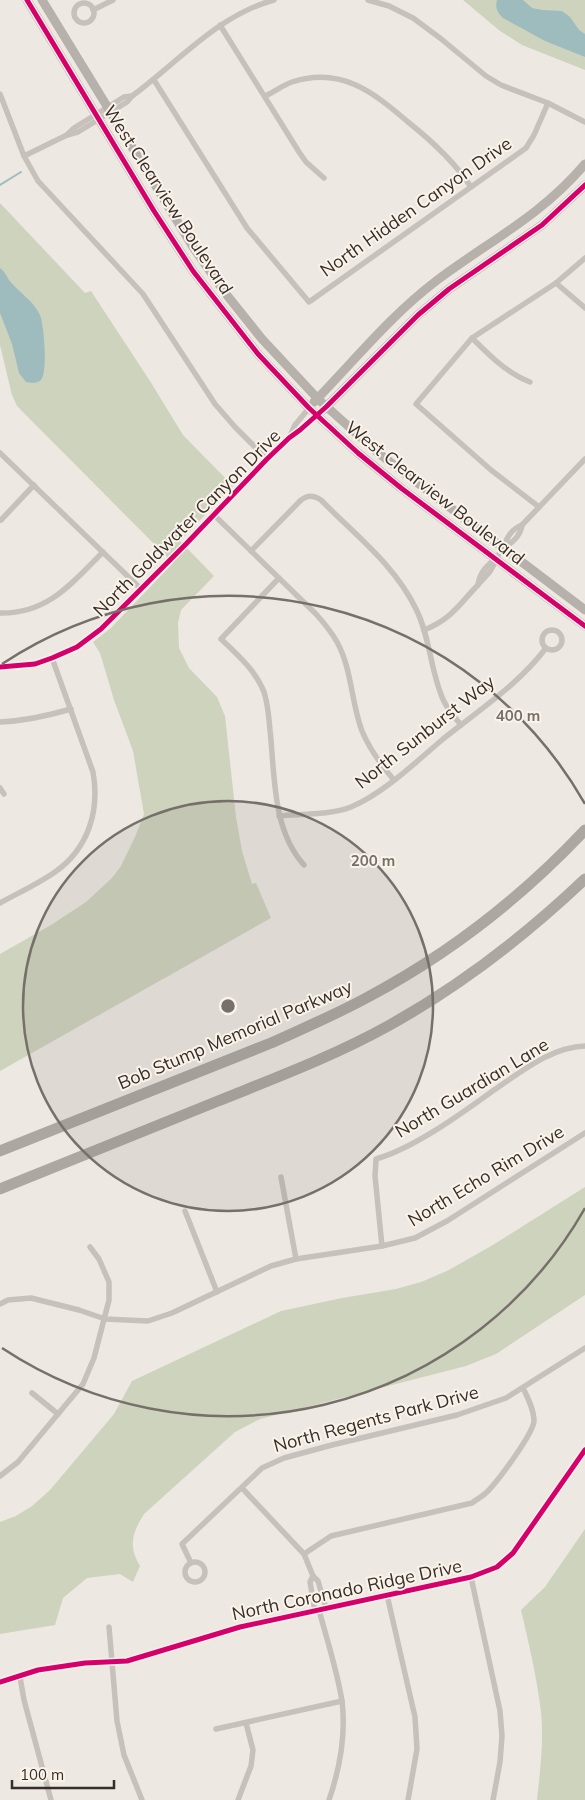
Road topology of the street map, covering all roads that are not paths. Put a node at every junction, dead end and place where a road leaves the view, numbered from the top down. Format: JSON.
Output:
{"nodes":[{"id":1,"x":27,"y":0,"type":"edge"},
{"id":2,"x":42,"y":0,"type":"edge"},
{"id":3,"x":113,"y":0,"type":"edge"},
{"id":4,"x":274,"y":0,"type":"edge"},
{"id":5,"x":368,"y":0,"type":"edge"},
{"id":6,"x":264,"y":1,"type":"edge"},
{"id":7,"x":93,"y":10,"type":"dead end"},
{"id":8,"x":220,"y":25,"type":"junction"},
{"id":9,"x":154,"y":80,"type":"junction"},
{"id":10,"x":0,"y":94,"type":"edge"},
{"id":11,"x":265,"y":96,"type":"junction"},
{"id":12,"x":548,"y":103,"type":"junction"},
{"id":13,"x":109,"y":110,"type":"junction"},
{"id":14,"x":98,"y":117,"type":"junction"},
{"id":15,"x":584,"y":124,"type":"edge"},
{"id":16,"x":24,"y":156,"type":"junction"},
{"id":17,"x":585,"y":164,"type":"edge"},
{"id":18,"x":324,"y":178,"type":"dead end"},
{"id":19,"x":585,"y":185,"type":"edge"},
{"id":20,"x":471,"y":187,"type":"junction"},
{"id":21,"x":585,"y":258,"type":"edge"},
{"id":22,"x":556,"y":283,"type":"junction"},
{"id":23,"x":585,"y":308,"type":"edge"},
{"id":24,"x":472,"y":338,"type":"junction"},
{"id":25,"x":530,"y":382,"type":"dead end"},
{"id":26,"x":318,"y":399,"type":"junction"},
{"id":27,"x":326,"y":407,"type":"junction"},
{"id":28,"x":313,"y":412,"type":"junction"},
{"id":29,"x":288,"y":438,"type":"junction"},
{"id":30,"x":0,"y":453,"type":"edge"},
{"id":31,"x":267,"y":459,"type":"junction"},
{"id":32,"x":585,"y":460,"type":"edge"},
{"id":33,"x":34,"y":485,"type":"junction"},
{"id":34,"x":539,"y":507,"type":"junction"},
{"id":35,"x":213,"y":514,"type":"junction"},
{"id":36,"x":1,"y":520,"type":"edge"},
{"id":37,"x":503,"y":549,"type":"junction"},
{"id":38,"x":251,"y":551,"type":"junction"},
{"id":39,"x":103,"y":552,"type":"junction"},
{"id":40,"x":496,"y":558,"type":"junction"},
{"id":41,"x":279,"y":578,"type":"junction"},
{"id":42,"x":141,"y":589,"type":"junction"},
{"id":43,"x":585,"y":610,"type":"edge"},
{"id":44,"x":0,"y":614,"type":"edge"},
{"id":45,"x":585,"y":626,"type":"edge"},
{"id":46,"x":424,"y":630,"type":"junction"},
{"id":47,"x":546,"y":648,"type":"dead end"},
{"id":48,"x":52,"y":658,"type":"junction"},
{"id":49,"x":0,"y":667,"type":"edge"},
{"id":50,"x":71,"y":709,"type":"junction"},
{"id":51,"x":0,"y":722,"type":"edge"},
{"id":52,"x":461,"y":725,"type":"junction"},
{"id":53,"x":394,"y":780,"type":"junction"},
{"id":54,"x":0,"y":788,"type":"edge"},
{"id":55,"x":4,"y":794,"type":"dead end"},
{"id":56,"x":279,"y":816,"type":"junction"},
{"id":57,"x":585,"y":830,"type":"edge"},
{"id":58,"x":304,"y":865,"type":"dead end"},
{"id":59,"x":585,"y":879,"type":"edge"},
{"id":60,"x":0,"y":903,"type":"edge"},
{"id":61,"x":585,"y":1046,"type":"edge"},
{"id":62,"x":585,"y":1134,"type":"edge"},
{"id":63,"x":0,"y":1151,"type":"edge"},
{"id":64,"x":281,"y":1177,"type":"dead end"},
{"id":65,"x":0,"y":1189,"type":"edge"},
{"id":66,"x":185,"y":1211,"type":"dead end"},
{"id":67,"x":382,"y":1246,"type":"junction"},
{"id":68,"x":90,"y":1247,"type":"dead end"},
{"id":69,"x":296,"y":1259,"type":"junction"},
{"id":70,"x":217,"y":1292,"type":"junction"},
{"id":71,"x":0,"y":1304,"type":"edge"},
{"id":72,"x":104,"y":1320,"type":"junction"},
{"id":73,"x":585,"y":1348,"type":"edge"},
{"id":74,"x":523,"y":1388,"type":"junction"},
{"id":75,"x":32,"y":1393,"type":"dead end"},
{"id":76,"x":58,"y":1414,"type":"junction"},
{"id":77,"x":585,"y":1450,"type":"edge"},
{"id":78,"x":0,"y":1476,"type":"edge"},
{"id":79,"x":242,"y":1488,"type":"junction"},
{"id":80,"x":304,"y":1554,"type":"junction"},
{"id":81,"x":191,"y":1563,"type":"dead end"},
{"id":82,"x":312,"y":1576,"type":"junction"},
{"id":83,"x":471,"y":1577,"type":"junction"},
{"id":84,"x":388,"y":1595,"type":"junction"},
{"id":85,"x":320,"y":1610,"type":"junction"},
{"id":86,"x":109,"y":1627,"type":"dead end"},
{"id":87,"x":112,"y":1661,"type":"junction"},
{"id":88,"x":20,"y":1677,"type":"junction"},
{"id":89,"x":0,"y":1682,"type":"edge"},
{"id":90,"x":342,"y":1701,"type":"junction"},
{"id":91,"x":246,"y":1723,"type":"junction"},
{"id":92,"x":216,"y":1729,"type":"dead end"},
{"id":93,"x":51,"y":1800,"type":"edge"},
{"id":94,"x":142,"y":1800,"type":"edge"},
{"id":95,"x":238,"y":1800,"type":"edge"},
{"id":96,"x":329,"y":1800,"type":"edge"},
{"id":97,"x":408,"y":1800,"type":"edge"},
{"id":98,"x":493,"y":1800,"type":"edge"}],
"edges":[{"from":1,"to":14,"type":"street","name":"West Clearview Boulevard"},
{"from":2,"to":13,"type":"street","name":"West Clearview Boulevard"},
{"from":3,"to":7,"type":"street"},
{"from":4,"to":6,"type":"street"},
{"from":5,"to":12,"type":"street"},
{"from":6,"to":8,"type":"street"},
{"from":8,"to":9,"type":"street"},
{"from":8,"to":11,"type":"street"},
{"from":9,"to":13,"type":"street"},
{"from":9,"to":20,"type":"street","name":"North Hidden Canyon Drive"},
{"from":10,"to":16,"type":"street"},
{"from":11,"to":18,"type":"street"},
{"from":11,"to":20,"type":"street"},
{"from":12,"to":15,"type":"street"},
{"from":12,"to":20,"type":"street","name":"North Hidden Canyon Drive"},
{"from":13,"to":14,"type":"street"},
{"from":13,"to":26,"type":"street","name":"West Clearview Boulevard"},
{"from":14,"to":16,"type":"street"},
{"from":14,"to":28,"type":"street","name":"West Clearview Boulevard"},
{"from":16,"to":31,"type":"street"},
{"from":17,"to":26,"type":"street","name":"North Goldwater Canyon Drive"},
{"from":19,"to":27,"type":"street","name":"North Goldwater Canyon Drive"},
{"from":21,"to":22,"type":"street"},
{"from":22,"to":23,"type":"street"},
{"from":22,"to":24,"type":"street"},
{"from":24,"to":25,"type":"street"},
{"from":24,"to":34,"type":"street"},
{"from":26,"to":27,"type":"street","name":"West Clearview Boulevard"},
{"from":26,"to":28,"type":"street","name":"North Goldwater Canyon Drive"},
{"from":27,"to":28,"type":"street","name":"North Goldwater Canyon Drive"},
{"from":27,"to":37,"type":"street","name":"West Clearview Boulevard"},
{"from":28,"to":29,"type":"street","name":"North Goldwater Canyon Drive"},
{"from":28,"to":29,"type":"street","name":"North Goldwater Canyon Drive"},
{"from":28,"to":40,"type":"street","name":"West Clearview Boulevard"},
{"from":29,"to":31,"type":"street","name":"North Goldwater Canyon Drive"},
{"from":30,"to":33,"type":"street"},
{"from":31,"to":35,"type":"street","name":"North Goldwater Canyon Drive"},
{"from":32,"to":34,"type":"street"},
{"from":33,"to":36,"type":"street"},
{"from":33,"to":39,"type":"street"},
{"from":34,"to":37,"type":"street"},
{"from":35,"to":38,"type":"street"},
{"from":35,"to":42,"type":"street","name":"North Goldwater Canyon Drive"},
{"from":37,"to":40,"type":"street"},
{"from":37,"to":43,"type":"street","name":"West Clearview Boulevard"},
{"from":38,"to":41,"type":"street"},
{"from":38,"to":46,"type":"street"},
{"from":39,"to":42,"type":"street"},
{"from":39,"to":44,"type":"street"},
{"from":40,"to":45,"type":"street","name":"West Clearview Boulevard"},
{"from":40,"to":46,"type":"street"},
{"from":41,"to":53,"type":"street"},
{"from":41,"to":56,"type":"street"},
{"from":42,"to":48,"type":"street","name":"North Goldwater Canyon Drive"},
{"from":46,"to":52,"type":"street"},
{"from":47,"to":52,"type":"street","name":"North Sunburst Way"},
{"from":48,"to":49,"type":"street","name":"North Goldwater Canyon Drive"},
{"from":48,"to":50,"type":"street"},
{"from":50,"to":51,"type":"street"},
{"from":50,"to":60,"type":"street"},
{"from":52,"to":53,"type":"street","name":"North Sunburst Way"},
{"from":53,"to":56,"type":"street","name":"North Sunburst Way"},
{"from":54,"to":55,"type":"street"},
{"from":56,"to":58,"type":"street"},
{"from":57,"to":63,"type":"highway","name":"Bob Stump Memorial Parkway"},
{"from":59,"to":65,"type":"highway"},
{"from":61,"to":67,"type":"street","name":"North Guardian Lane"},
{"from":62,"to":67,"type":"street","name":"North Echo Rim Drive"},
{"from":64,"to":69,"type":"street"},
{"from":66,"to":70,"type":"street"},
{"from":67,"to":69,"type":"street","name":"North Echo Rim Drive"},
{"from":68,"to":72,"type":"street"},
{"from":69,"to":70,"type":"street","name":"North Echo Rim Drive"},
{"from":70,"to":72,"type":"street","name":"North Echo Rim Drive"},
{"from":71,"to":72,"type":"street","name":"North Echo Rim Drive"},
{"from":72,"to":76,"type":"street"},
{"from":73,"to":74,"type":"street","name":"North Regents Park Drive"},
{"from":74,"to":79,"type":"street","name":"North Regents Park Drive"},
{"from":74,"to":80,"type":"street"},
{"from":75,"to":76,"type":"street"},
{"from":76,"to":78,"type":"street"},
{"from":77,"to":83,"type":"street","name":"North Coronado Ridge Drive"},
{"from":79,"to":80,"type":"street"},
{"from":79,"to":81,"type":"street","name":"North Regents Park Drive"},
{"from":80,"to":82,"type":"street"},
{"from":82,"to":85,"type":"street"},
{"from":82,"to":85,"type":"street"},
{"from":83,"to":84,"type":"street","name":"North Coronado Ridge Drive"},
{"from":83,"to":98,"type":"street"},
{"from":84,"to":85,"type":"street","name":"North Coronado Ridge Drive"},
{"from":84,"to":97,"type":"street"},
{"from":85,"to":87,"type":"street","name":"North Coronado Ridge Drive"},
{"from":85,"to":90,"type":"street"},
{"from":86,"to":87,"type":"street"},
{"from":87,"to":88,"type":"street","name":"North Coronado Ridge Drive"},
{"from":87,"to":94,"type":"street"},
{"from":88,"to":89,"type":"street","name":"North Coronado Ridge Drive"},
{"from":88,"to":93,"type":"street"},
{"from":90,"to":91,"type":"street"},
{"from":90,"to":96,"type":"street"},
{"from":91,"to":92,"type":"street"},
{"from":91,"to":95,"type":"street"}]}
